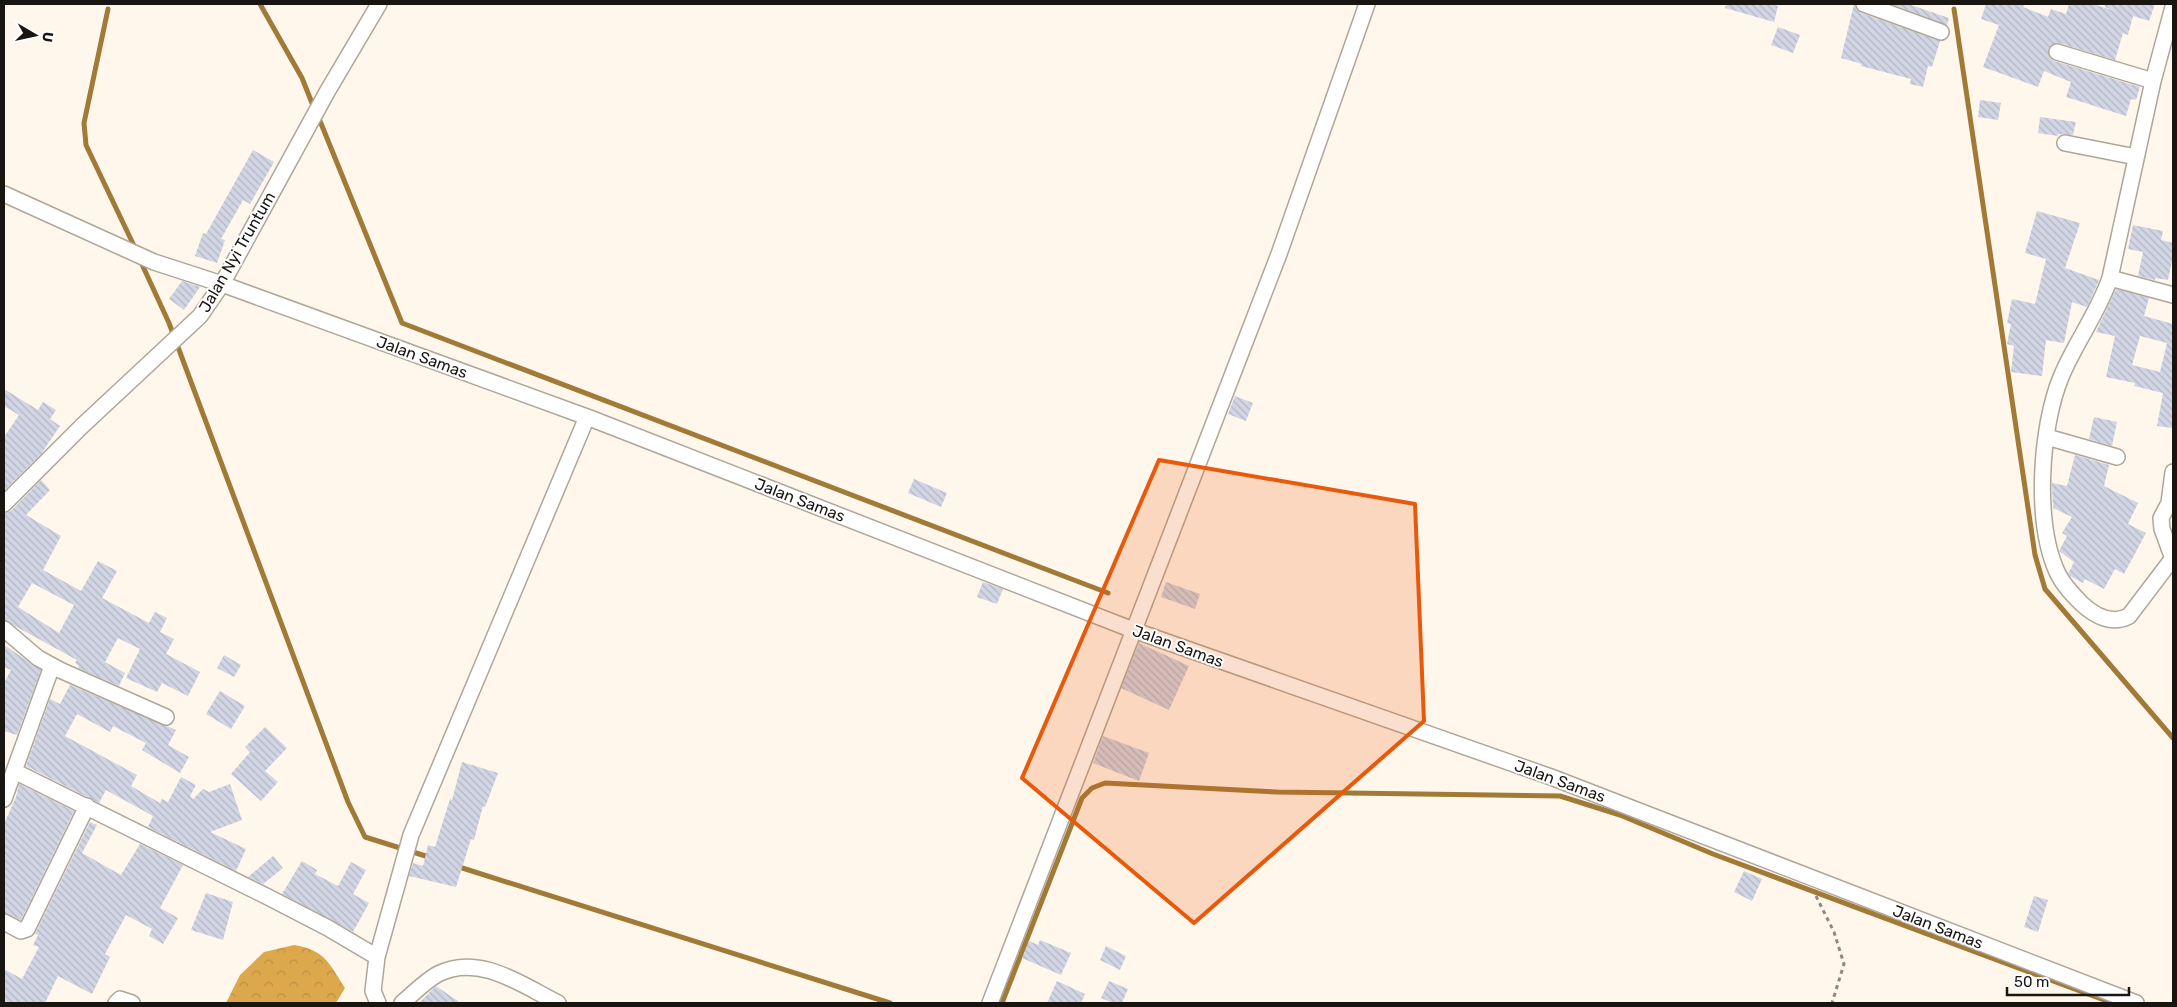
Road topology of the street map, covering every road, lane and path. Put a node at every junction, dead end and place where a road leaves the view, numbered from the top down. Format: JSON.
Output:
{"nodes":[{"id":1,"x":379,"y":4,"type":"edge"},
{"id":2,"x":1367,"y":4,"type":"edge"},
{"id":3,"x":1864,"y":4,"type":"edge"},
{"id":4,"x":2173,"y":7,"type":"edge"},
{"id":5,"x":1941,"y":32,"type":"dead end"},
{"id":6,"x":2057,"y":52,"type":"dead end"},
{"id":7,"x":2153,"y":82,"type":"junction"},
{"id":8,"x":2064,"y":144,"type":"dead end"},
{"id":9,"x":2136,"y":157,"type":"junction"},
{"id":10,"x":4,"y":194,"type":"edge"},
{"id":11,"x":2110,"y":278,"type":"junction"},
{"id":12,"x":222,"y":284,"type":"junction"},
{"id":13,"x":2173,"y":296,"type":"edge"},
{"id":14,"x":586,"y":417,"type":"junction"},
{"id":15,"x":2047,"y":438,"type":"junction"},
{"id":16,"x":2117,"y":457,"type":"dead end"},
{"id":17,"x":2173,"y":472,"type":"edge"},
{"id":18,"x":4,"y":504,"type":"edge"},
{"id":19,"x":2173,"y":558,"type":"edge"},
{"id":20,"x":4,"y":629,"type":"edge"},
{"id":21,"x":1133,"y":630,"type":"junction"},
{"id":22,"x":52,"y":666,"type":"junction"},
{"id":23,"x":166,"y":717,"type":"dead end"},
{"id":24,"x":14,"y":771,"type":"junction"},
{"id":25,"x":4,"y":799,"type":"edge"},
{"id":26,"x":87,"y":806,"type":"junction"},
{"id":27,"x":1821,"y":906,"type":"dead end"},
{"id":28,"x":4,"y":922,"type":"edge"},
{"id":29,"x":377,"y":957,"type":"junction"},
{"id":30,"x":116,"y":1003,"type":"edge"},
{"id":31,"x":132,"y":1003,"type":"edge"},
{"id":32,"x":378,"y":1003,"type":"edge"},
{"id":33,"x":402,"y":1003,"type":"edge"},
{"id":34,"x":558,"y":1003,"type":"edge"},
{"id":35,"x":990,"y":1003,"type":"edge"},
{"id":36,"x":1832,"y":1003,"type":"edge"},
{"id":37,"x":2136,"y":1003,"type":"edge"}],
"edges":[{"from":1,"to":12,"type":"street","name":"Jalan Nyi Truntum"},
{"from":2,"to":21,"type":"street"},
{"from":3,"to":5,"type":"street"},
{"from":4,"to":7,"type":"street"},
{"from":6,"to":7,"type":"street"},
{"from":7,"to":9,"type":"street"},
{"from":8,"to":9,"type":"street"},
{"from":9,"to":11,"type":"street"},
{"from":10,"to":12,"type":"street","name":"Jalan Samas"},
{"from":11,"to":13,"type":"street"},
{"from":11,"to":15,"type":"street"},
{"from":12,"to":14,"type":"street","name":"Jalan Samas"},
{"from":12,"to":18,"type":"street","name":"Jalan Nyi Truntum"},
{"from":14,"to":21,"type":"street","name":"Jalan Samas"},
{"from":14,"to":29,"type":"street"},
{"from":15,"to":16,"type":"street"},
{"from":15,"to":19,"type":"street"},
{"from":17,"to":19,"type":"street"},
{"from":20,"to":22,"type":"street"},
{"from":21,"to":35,"type":"street"},
{"from":21,"to":37,"type":"street","name":"Jalan Samas"},
{"from":22,"to":23,"type":"street"},
{"from":22,"to":24,"type":"street"},
{"from":24,"to":25,"type":"street"},
{"from":24,"to":26,"type":"street"},
{"from":26,"to":28,"type":"street"},
{"from":26,"to":29,"type":"street"},
{"from":27,"to":36,"type":"path"},
{"from":29,"to":32,"type":"street"},
{"from":30,"to":31,"type":"street"},
{"from":33,"to":34,"type":"street"}]}
